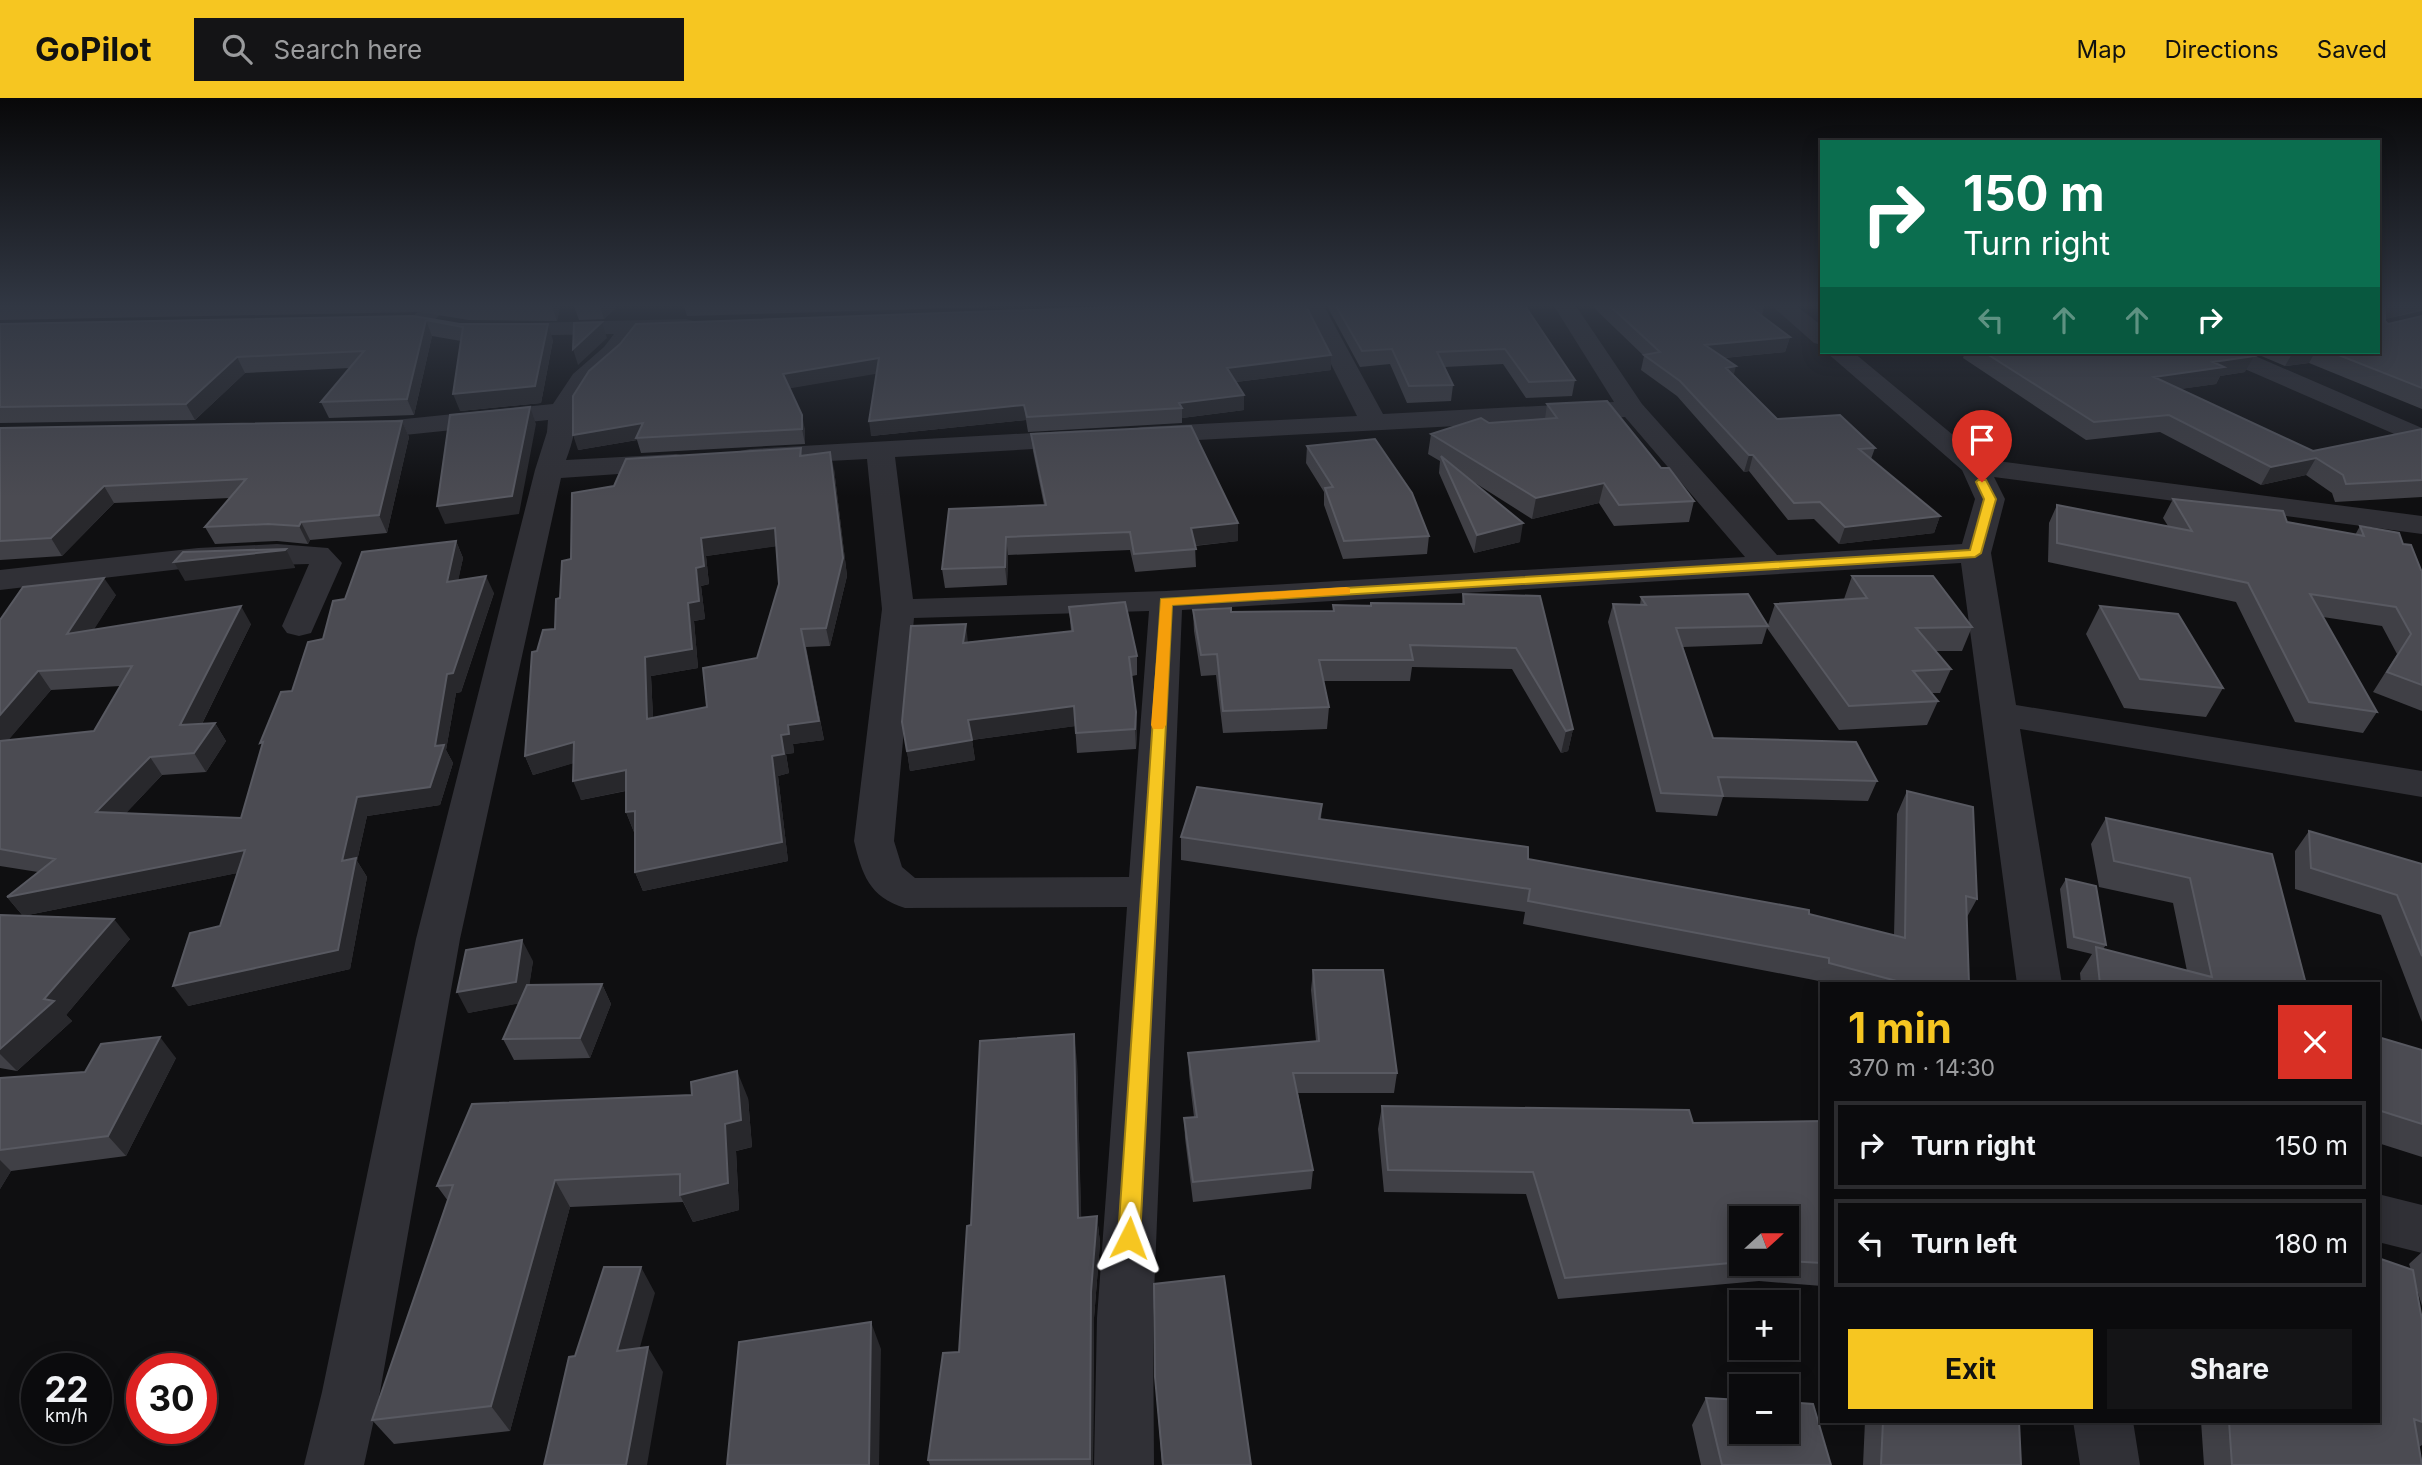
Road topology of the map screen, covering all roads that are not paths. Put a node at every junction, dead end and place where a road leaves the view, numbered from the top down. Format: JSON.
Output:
{"nodes":[{"id":1,"x":593,"y":370,"type":"edge"},
{"id":2,"x":1347,"y":370,"type":"edge"},
{"id":3,"x":1606,"y":370,"type":"edge"},
{"id":4,"x":1859,"y":370,"type":"edge"},
{"id":5,"x":2267,"y":370,"type":"edge"},
{"id":6,"x":1632,"y":409,"type":"junction"},
{"id":7,"x":562,"y":411,"type":"junction"},
{"id":8,"x":1374,"y":422,"type":"junction"},
{"id":9,"x":327,"y":429,"type":"edge"},
{"id":10,"x":2422,"y":438,"type":"edge"},
{"id":11,"x":880,"y":449,"type":"junction"},
{"id":12,"x":728,"y":458,"type":"edge"},
{"id":13,"x":701,"y":460,"type":"edge"},
{"id":14,"x":1974,"y":466,"type":"junction"},
{"id":15,"x":549,"y":470,"type":"junction"},
{"id":16,"x":2422,"y":526,"type":"edge"},
{"id":17,"x":1975,"y":553,"type":"junction"},
{"id":18,"x":1769,"y":565,"type":"junction"},
{"id":19,"x":0,"y":580,"type":"edge"},
{"id":20,"x":1166,"y":601,"type":"junction"},
{"id":21,"x":898,"y":609,"type":"junction"},
{"id":22,"x":299,"y":626,"type":"dead end"},
{"id":23,"x":2000,"y":714,"type":"junction"},
{"id":24,"x":2422,"y":784,"type":"edge"},
{"id":25,"x":1148,"y":892,"type":"junction"},
{"id":26,"x":2040,"y":982,"type":"edge"},
{"id":27,"x":2380,"y":1218,"type":"edge"},
{"id":28,"x":2422,"y":1229,"type":"edge"},
{"id":29,"x":2103,"y":1423,"type":"edge"},
{"id":30,"x":334,"y":1465,"type":"edge"},
{"id":31,"x":1124,"y":1465,"type":"edge"},
{"id":32,"x":2109,"y":1465,"type":"edge"}],
"edges":[{"from":1,"to":7,"type":"street"},
{"from":2,"to":8,"type":"street"},
{"from":3,"to":6,"type":"street"},
{"from":4,"to":14,"type":"street"},
{"from":5,"to":10,"type":"street"},
{"from":6,"to":8,"type":"street"},
{"from":6,"to":18,"type":"street"},
{"from":7,"to":9,"type":"street"},
{"from":7,"to":15,"type":"street"},
{"from":8,"to":11,"type":"street"},
{"from":11,"to":12,"type":"street"},
{"from":11,"to":21,"type":"street"},
{"from":13,"to":15,"type":"street"},
{"from":14,"to":16,"type":"street"},
{"from":14,"to":17,"type":"street"},
{"from":15,"to":30,"type":"street"},
{"from":17,"to":18,"type":"street"},
{"from":17,"to":23,"type":"street"},
{"from":18,"to":20,"type":"street"},
{"from":19,"to":22,"type":"street"},
{"from":20,"to":21,"type":"street"},
{"from":20,"to":25,"type":"street"},
{"from":21,"to":25,"type":"street"},
{"from":23,"to":24,"type":"street"},
{"from":23,"to":26,"type":"street"},
{"from":25,"to":31,"type":"street"},
{"from":27,"to":28,"type":"street"},
{"from":29,"to":32,"type":"street"}]}
